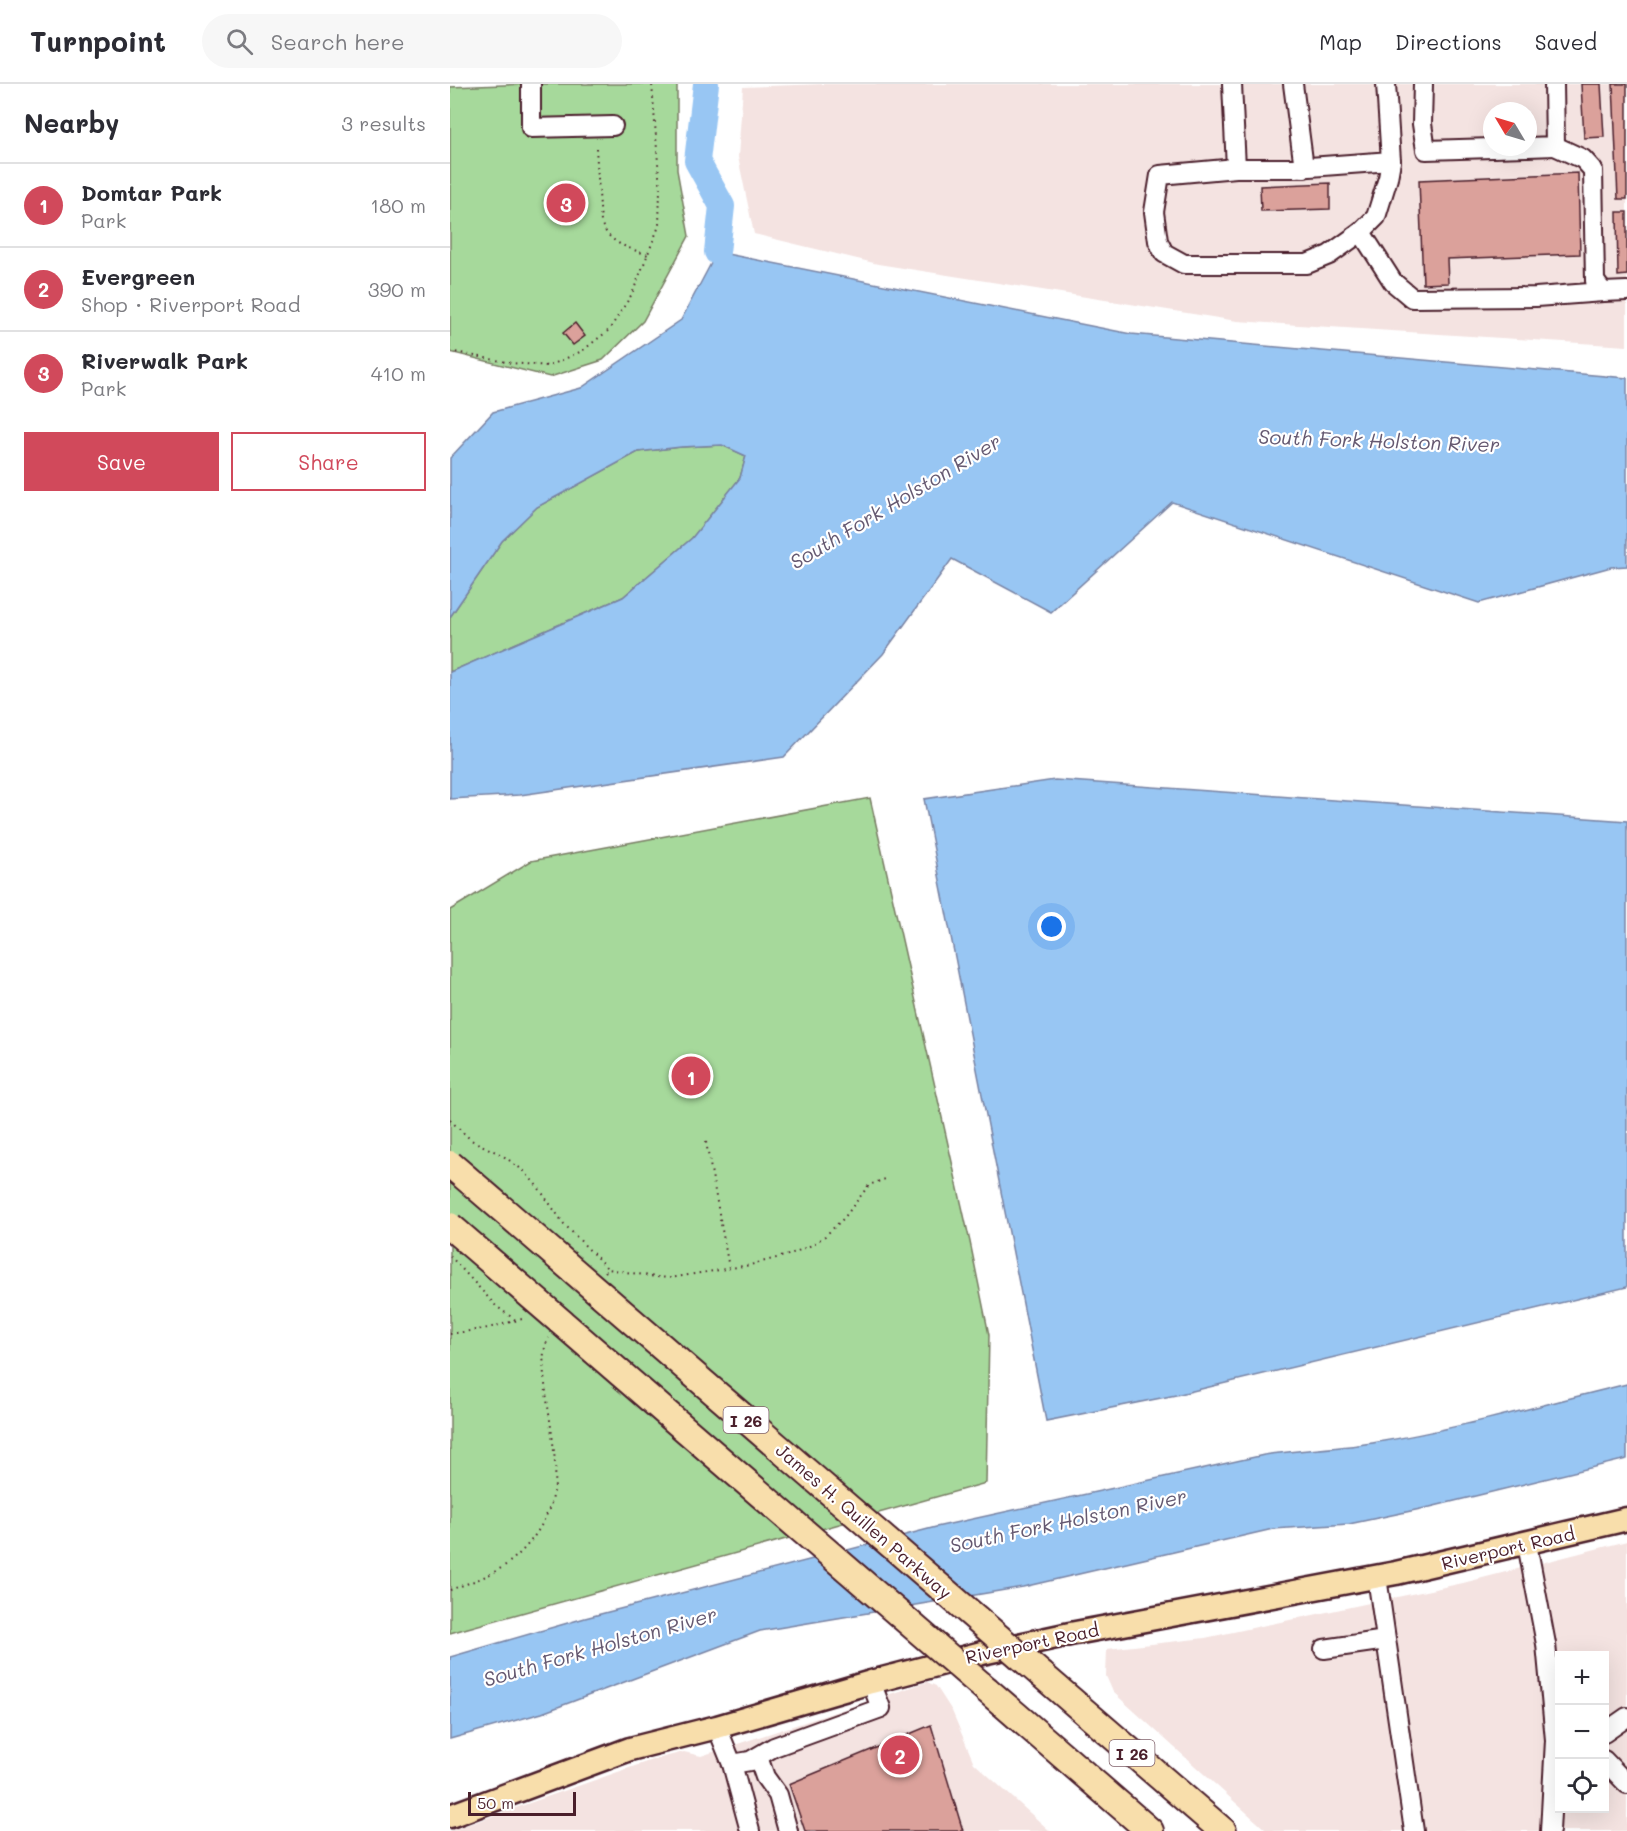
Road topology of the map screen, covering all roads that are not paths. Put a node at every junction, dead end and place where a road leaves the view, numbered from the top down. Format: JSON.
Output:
{"nodes":[{"id":1,"x":531,"y":84,"type":"edge"},
{"id":2,"x":1232,"y":84,"type":"edge"},
{"id":3,"x":1293,"y":84,"type":"edge"},
{"id":4,"x":1386,"y":84,"type":"edge"},
{"id":5,"x":1423,"y":84,"type":"edge"},
{"id":6,"x":1554,"y":84,"type":"edge"},
{"id":7,"x":613,"y":126,"type":"dead end"},
{"id":8,"x":1555,"y":146,"type":"junction"},
{"id":9,"x":1537,"y":147,"type":"edge"},
{"id":10,"x":1483,"y":148,"type":"edge"},
{"id":11,"x":1390,"y":161,"type":"junction"},
{"id":12,"x":1236,"y":168,"type":"junction"},
{"id":13,"x":1304,"y":168,"type":"junction"},
{"id":14,"x":1361,"y":232,"type":"junction"},
{"id":15,"x":1627,"y":291,"type":"edge"},
{"id":16,"x":1603,"y":292,"type":"junction"},
{"id":17,"x":450,"y":1164,"type":"edge"},
{"id":18,"x":450,"y":1226,"type":"edge"},
{"id":19,"x":1627,"y":1519,"type":"edge"},
{"id":20,"x":1527,"y":1544,"type":"junction"},
{"id":21,"x":1377,"y":1577,"type":"junction"},
{"id":22,"x":1386,"y":1640,"type":"junction"},
{"id":23,"x":1324,"y":1649,"type":"dead end"},
{"id":24,"x":871,"y":1682,"type":"junction"},
{"id":25,"x":1627,"y":1717,"type":"edge"},
{"id":26,"x":1555,"y":1719,"type":"edge"},
{"id":27,"x":717,"y":1727,"type":"junction"},
{"id":28,"x":1609,"y":1730,"type":"edge"},
{"id":29,"x":758,"y":1757,"type":"junction"},
{"id":30,"x":1556,"y":1759,"type":"edge"},
{"id":31,"x":732,"y":1764,"type":"junction"},
{"id":32,"x":1609,"y":1764,"type":"edge"},
{"id":33,"x":1627,"y":1784,"type":"edge"},
{"id":34,"x":450,"y":1816,"type":"edge"},
{"id":35,"x":750,"y":1831,"type":"edge"},
{"id":36,"x":788,"y":1831,"type":"edge"},
{"id":37,"x":1150,"y":1831,"type":"edge"},
{"id":38,"x":1222,"y":1831,"type":"edge"},
{"id":39,"x":1414,"y":1831,"type":"edge"},
{"id":40,"x":1550,"y":1831,"type":"edge"}],
"edges":[{"from":1,"to":7,"type":"street"},
{"from":2,"to":12,"type":"street"},
{"from":3,"to":13,"type":"street"},
{"from":4,"to":11,"type":"street"},
{"from":5,"to":10,"type":"street"},
{"from":6,"to":8,"type":"street"},
{"from":8,"to":9,"type":"street"},
{"from":8,"to":16,"type":"street"},
{"from":11,"to":13,"type":"street"},
{"from":11,"to":14,"type":"street"},
{"from":12,"to":13,"type":"street"},
{"from":12,"to":14,"type":"street"},
{"from":14,"to":16,"type":"street"},
{"from":15,"to":16,"type":"street"},
{"from":17,"to":38,"type":"highway","name":"James H. Quillen Parkway","number":"I 26","bridge":true},
{"from":18,"to":37,"type":"highway","number":"I 26","bridge":true},
{"from":19,"to":20,"type":"main road","name":"Riverport Road"},
{"from":20,"to":21,"type":"main road","name":"Riverport Road"},
{"from":20,"to":26,"type":"street"},
{"from":21,"to":22,"type":"street"},
{"from":21,"to":24,"type":"main road","name":"Riverport Road"},
{"from":22,"to":23,"type":"street"},
{"from":22,"to":39,"type":"street"},
{"from":24,"to":27,"type":"main road","name":"Riverport Road"},
{"from":24,"to":29,"type":"street"},
{"from":25,"to":28,"type":"street"},
{"from":27,"to":31,"type":"street"},
{"from":27,"to":34,"type":"main road","name":"Riverport Road"},
{"from":29,"to":31,"type":"street"},
{"from":29,"to":36,"type":"street"},
{"from":30,"to":40,"type":"street"},
{"from":31,"to":35,"type":"street"},
{"from":32,"to":33,"type":"street"}]}
